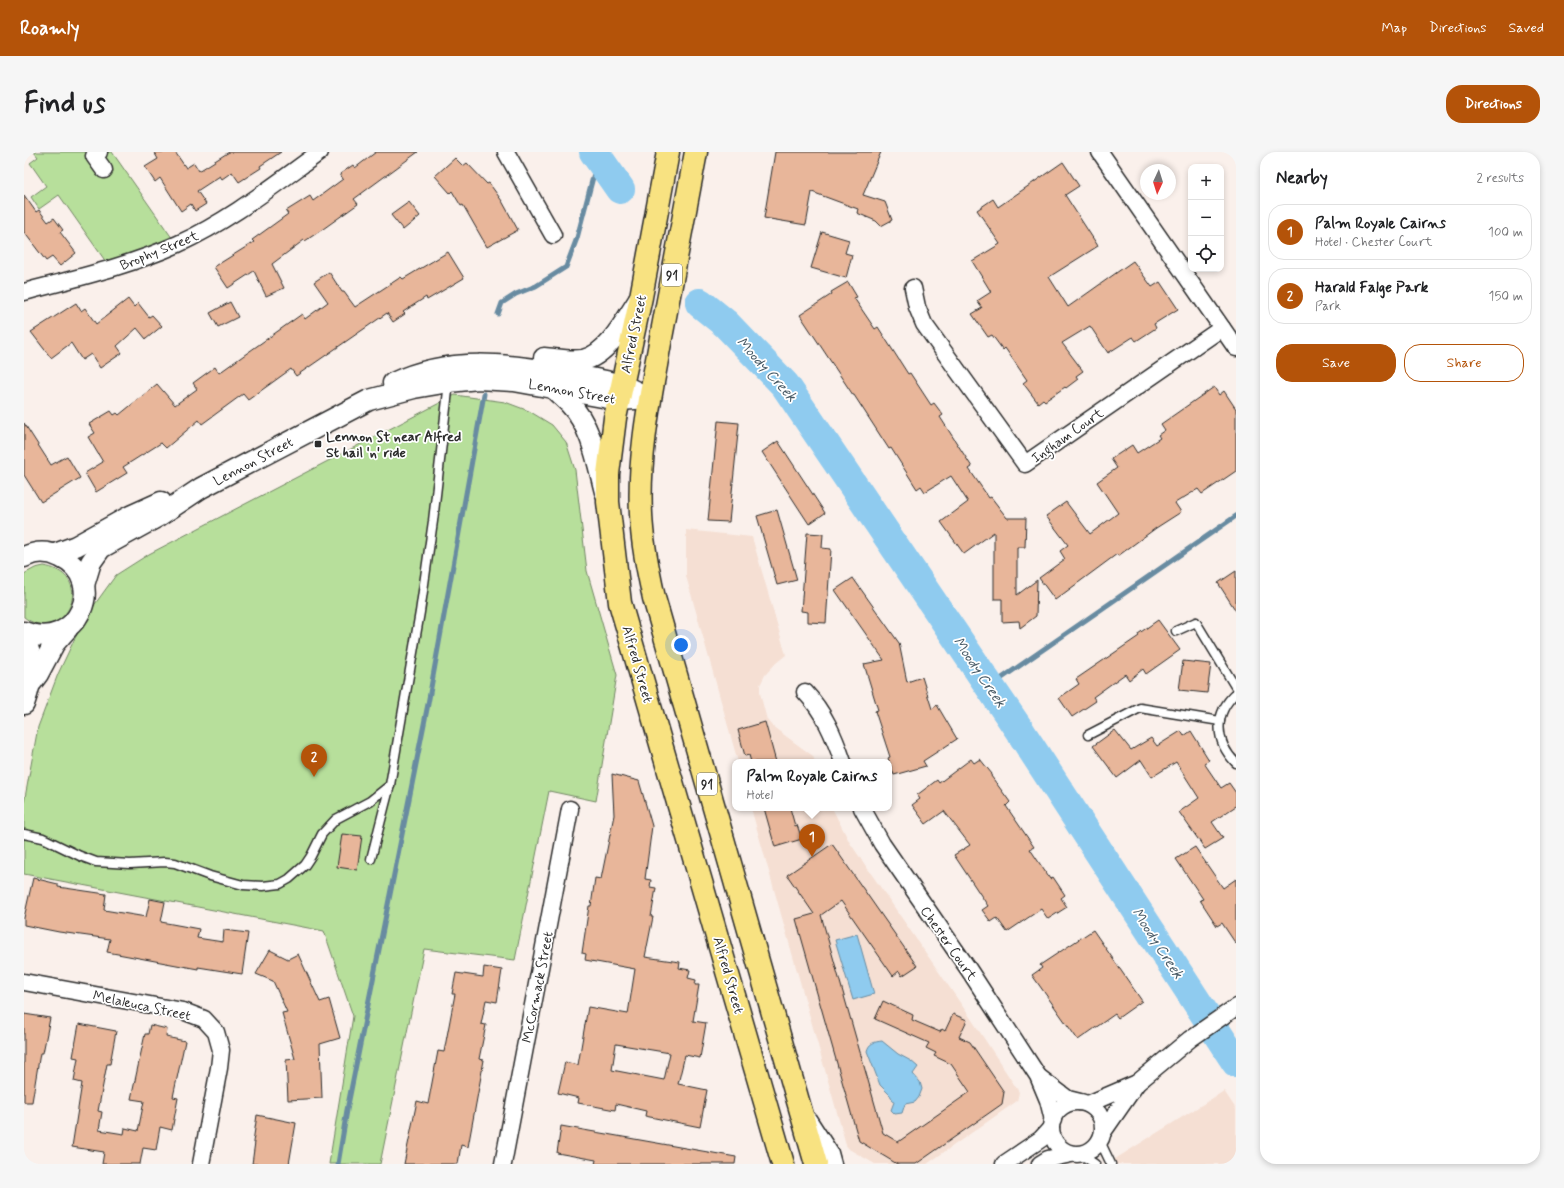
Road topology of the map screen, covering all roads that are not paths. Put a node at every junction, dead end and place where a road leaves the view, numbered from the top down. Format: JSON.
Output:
{"nodes":[{"id":1,"x":320,"y":152,"type":"edge"},
{"id":2,"x":506,"y":152,"type":"edge"},
{"id":3,"x":668,"y":152,"type":"edge"},
{"id":4,"x":696,"y":152,"type":"edge"},
{"id":5,"x":1100,"y":152,"type":"edge"},
{"id":6,"x":95,"y":153,"type":"edge"},
{"id":7,"x":104,"y":170,"type":"dead end"},
{"id":8,"x":553,"y":235,"type":"dead end"},
{"id":9,"x":914,"y":288,"type":"dead end"},
{"id":10,"x":24,"y":292,"type":"edge"},
{"id":11,"x":641,"y":297,"type":"junction"},
{"id":12,"x":1222,"y":328,"type":"junction"},
{"id":13,"x":1236,"y":348,"type":"edge"},
{"id":14,"x":419,"y":373,"type":"junction"},
{"id":15,"x":448,"y":374,"type":"junction"},
{"id":16,"x":553,"y":388,"type":"junction"},
{"id":17,"x":621,"y":393,"type":"junction"},
{"id":18,"x":650,"y":398,"type":"junction"},
{"id":19,"x":369,"y":400,"type":"junction"},
{"id":20,"x":200,"y":488,"type":"junction"},
{"id":21,"x":608,"y":502,"type":"junction"},
{"id":22,"x":35,"y":553,"type":"edge"},
{"id":23,"x":84,"y":585,"type":"junction"},
{"id":24,"x":68,"y":628,"type":"junction"},
{"id":25,"x":1176,"y":631,"type":"dead end"},
{"id":26,"x":24,"y":632,"type":"edge"},
{"id":27,"x":24,"y":637,"type":"edge"},
{"id":28,"x":32,"y":682,"type":"junction"},
{"id":29,"x":1236,"y":688,"type":"edge"},
{"id":30,"x":805,"y":692,"type":"dead end"},
{"id":31,"x":1236,"y":693,"type":"edge"},
{"id":32,"x":24,"y":704,"type":"edge"},
{"id":33,"x":1220,"y":721,"type":"junction"},
{"id":34,"x":1088,"y":735,"type":"dead end"},
{"id":35,"x":842,"y":759,"type":"edge"},
{"id":36,"x":1236,"y":763,"type":"edge"},
{"id":37,"x":390,"y":785,"type":"junction"},
{"id":38,"x":570,"y":809,"type":"dead end"},
{"id":39,"x":864,"y":811,"type":"edge"},
{"id":40,"x":24,"y":834,"type":"edge"},
{"id":41,"x":371,"y":859,"type":"dead end"},
{"id":42,"x":24,"y":982,"type":"edge"},
{"id":43,"x":1230,"y":1011,"type":"edge"},
{"id":44,"x":1038,"y":1076,"type":"junction"},
{"id":45,"x":1136,"y":1083,"type":"junction"},
{"id":46,"x":1084,"y":1103,"type":"junction"},
{"id":47,"x":800,"y":1107,"type":"junction"},
{"id":48,"x":1052,"y":1124,"type":"junction"},
{"id":49,"x":1102,"y":1136,"type":"junction"},
{"id":50,"x":1076,"y":1154,"type":"junction"},
{"id":51,"x":201,"y":1164,"type":"edge"},
{"id":52,"x":503,"y":1164,"type":"edge"},
{"id":53,"x":783,"y":1164,"type":"edge"},
{"id":54,"x":816,"y":1164,"type":"edge"},
{"id":55,"x":833,"y":1164,"type":"edge"},
{"id":56,"x":1004,"y":1164,"type":"edge"},
{"id":57,"x":1040,"y":1164,"type":"edge"},
{"id":58,"x":1095,"y":1164,"type":"edge"},
{"id":59,"x":1111,"y":1164,"type":"edge"}],
"edges":[{"from":1,"to":10,"type":"street","name":"Brophy Street"},
{"from":2,"to":8,"type":"street"},
{"from":3,"to":11,"type":"main road","name":"Alfred Street","number":"91"},
{"from":4,"to":18,"type":"main road","name":"Alfred Street","number":"91"},
{"from":5,"to":12,"type":"street"},
{"from":6,"to":7,"type":"street"},
{"from":9,"to":12,"type":"street","name":"Ingham Court"},
{"from":11,"to":14,"type":"street"},
{"from":11,"to":17,"type":"main road","name":"Alfred Street","number":"91"},
{"from":12,"to":13,"type":"street"},
{"from":14,"to":15,"type":"street","name":"Lennon Street"},
{"from":14,"to":19,"type":"street","name":"Lennon Street"},
{"from":15,"to":16,"type":"street","name":"Lennon Street"},
{"from":15,"to":17,"type":"street","name":"Lennon Street"},
{"from":15,"to":19,"type":"street","name":"Lennon Street"},
{"from":15,"to":37,"type":"lane"},
{"from":16,"to":17,"type":"street","name":"Lennon Street"},
{"from":16,"to":21,"type":"street"},
{"from":17,"to":18,"type":"street","name":"Lennon Street"},
{"from":17,"to":21,"type":"main road","name":"Alfred Street","number":"91"},
{"from":18,"to":47,"type":"main road","name":"Alfred Street","number":"91"},
{"from":19,"to":20,"type":"street","name":"Lennon Street"},
{"from":20,"to":22,"type":"street","name":"Lennon Street"},
{"from":20,"to":23,"type":"street","name":"Lennon Street"},
{"from":21,"to":53,"type":"main road","name":"Alfred Street","number":"91"},
{"from":22,"to":23,"type":"street"},
{"from":23,"to":24,"type":"street"},
{"from":24,"to":26,"type":"street"},
{"from":24,"to":28,"type":"street"},
{"from":25,"to":29,"type":"lane"},
{"from":27,"to":28,"type":"street"},
{"from":28,"to":32,"type":"street"},
{"from":30,"to":35,"type":"street"},
{"from":31,"to":33,"type":"lane"},
{"from":33,"to":34,"type":"lane"},
{"from":33,"to":36,"type":"lane"},
{"from":37,"to":40,"type":"lane"},
{"from":37,"to":41,"type":"lane"},
{"from":38,"to":52,"type":"street","name":"McCormack Street"},
{"from":39,"to":44,"type":"street","name":"Chester Court"},
{"from":42,"to":51,"type":"street","name":"Melaleuca Street"},
{"from":43,"to":45,"type":"street"},
{"from":44,"to":46,"type":"street"},
{"from":44,"to":48,"type":"street"},
{"from":45,"to":46,"type":"street"},
{"from":45,"to":49,"type":"street"},
{"from":46,"to":48,"type":"street"},
{"from":46,"to":49,"type":"street"},
{"from":47,"to":54,"type":"main road","name":"Alfred Street","number":"91"},
{"from":47,"to":55,"type":"street"},
{"from":48,"to":50,"type":"street"},
{"from":48,"to":56,"type":"street"},
{"from":49,"to":50,"type":"street"},
{"from":49,"to":59,"type":"lane"},
{"from":50,"to":57,"type":"street"},
{"from":50,"to":58,"type":"lane"}]}
